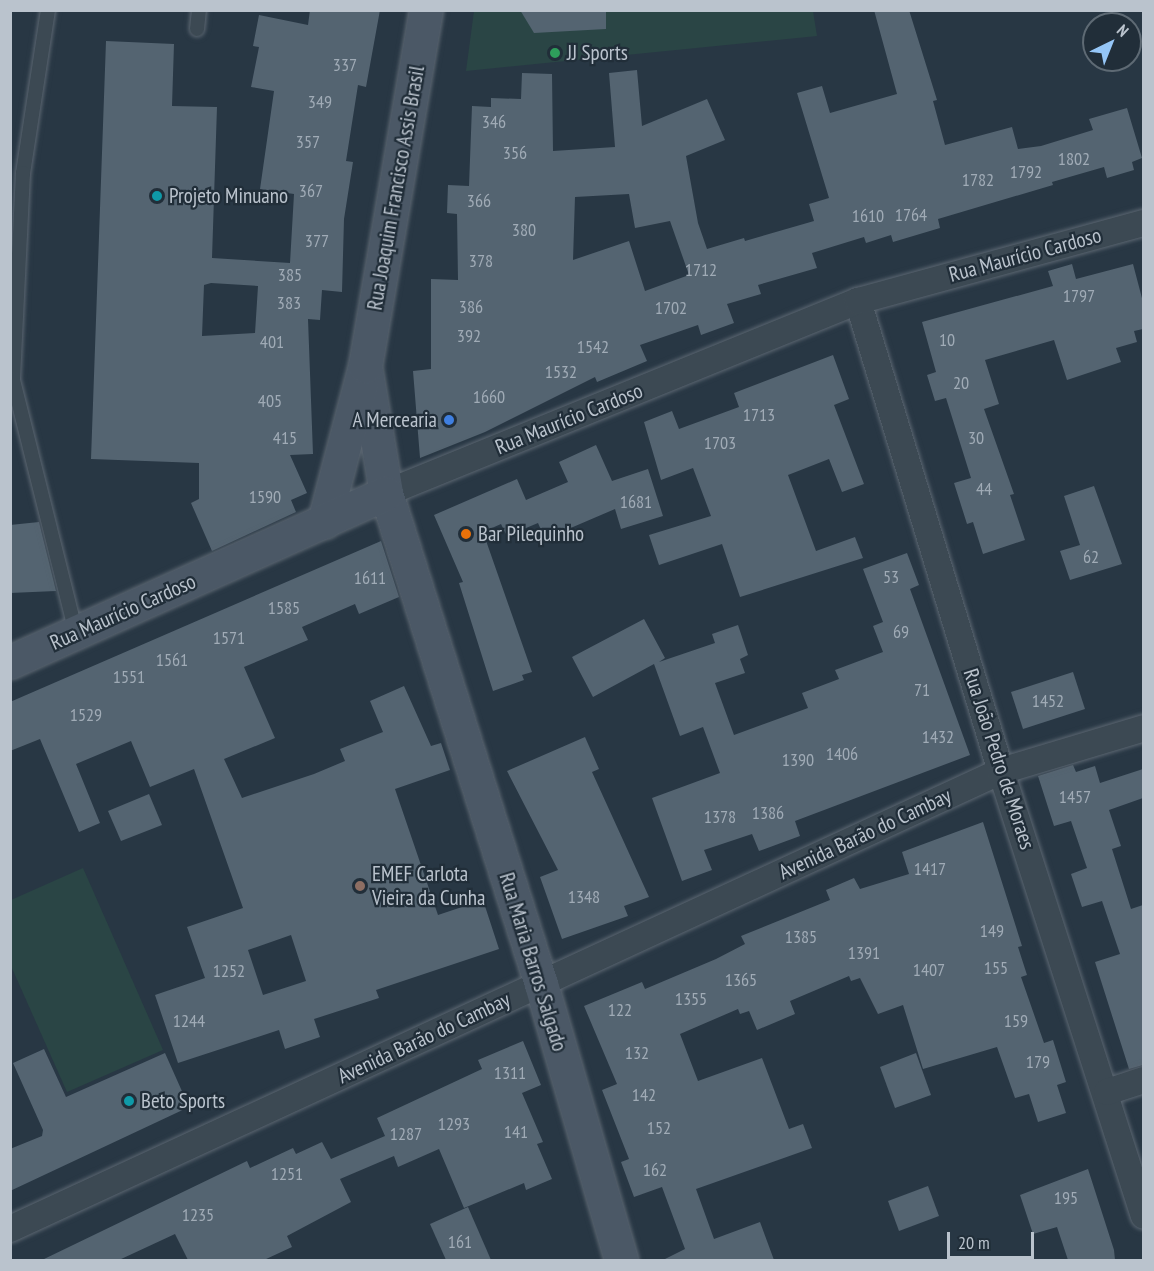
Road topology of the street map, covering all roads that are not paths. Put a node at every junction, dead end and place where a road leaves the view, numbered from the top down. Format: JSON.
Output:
{"nodes":[{"id":1,"x":48,"y":10,"type":"edge"},
{"id":2,"x":199,"y":10,"type":"edge"},
{"id":3,"x":426,"y":10,"type":"edge"},
{"id":4,"x":197,"y":29,"type":"dead end"},
{"id":5,"x":1143,"y":223,"type":"edge"},
{"id":6,"x":858,"y":301,"type":"junction"},
{"id":7,"x":365,"y":366,"type":"junction"},
{"id":8,"x":386,"y":493,"type":"junction"},
{"id":9,"x":324,"y":522,"type":"junction"},
{"id":10,"x":76,"y":634,"type":"junction"},
{"id":11,"x":10,"y":662,"type":"edge"},
{"id":12,"x":1143,"y":728,"type":"edge"},
{"id":13,"x":1001,"y":771,"type":"junction"},
{"id":14,"x":541,"y":984,"type":"junction"},
{"id":15,"x":1143,"y":1080,"type":"edge"},
{"id":16,"x":1107,"y":1092,"type":"junction"},
{"id":17,"x":1143,"y":1216,"type":"edge"},
{"id":18,"x":10,"y":1229,"type":"edge"},
{"id":19,"x":621,"y":1260,"type":"edge"}],
"edges":[{"from":1,"to":10,"type":"lane"},
{"from":2,"to":4,"type":"lane"},
{"from":3,"to":7,"type":"street","name":"Rua Joaquim Francisco Assis Brasil"},
{"from":5,"to":6,"type":"street","name":"Rua Maurício Cardoso"},
{"from":6,"to":8,"type":"street","name":"Rua Maurício Cardoso"},
{"from":6,"to":13,"type":"street","name":"Rua João Pedro de Moraes"},
{"from":7,"to":8,"type":"street","name":"Rua Joaquim Francisco Assis Brasil"},
{"from":7,"to":9,"type":"street","name":"Rua Joaquim Francisco Assis Brasil"},
{"from":8,"to":9,"type":"street","name":"Rua Maurício Cardoso"},
{"from":8,"to":14,"type":"street","name":"Rua Maria Barros Salgado"},
{"from":9,"to":10,"type":"street","name":"Rua Maurício Cardoso"},
{"from":10,"to":11,"type":"street","name":"Rua Maurício Cardoso"},
{"from":12,"to":13,"type":"street","name":"Avenida Barão do Cambay"},
{"from":13,"to":14,"type":"street","name":"Avenida Barão do Cambay"},
{"from":13,"to":16,"type":"street","name":"Rua João Pedro de Moraes"},
{"from":14,"to":18,"type":"street","name":"Avenida Barão do Cambay"},
{"from":14,"to":19,"type":"street","name":"Rua Maria Barros Salgado"},
{"from":15,"to":16,"type":"street"},
{"from":16,"to":17,"type":"street","name":"Rua João Pedro de Moraes"}]}
